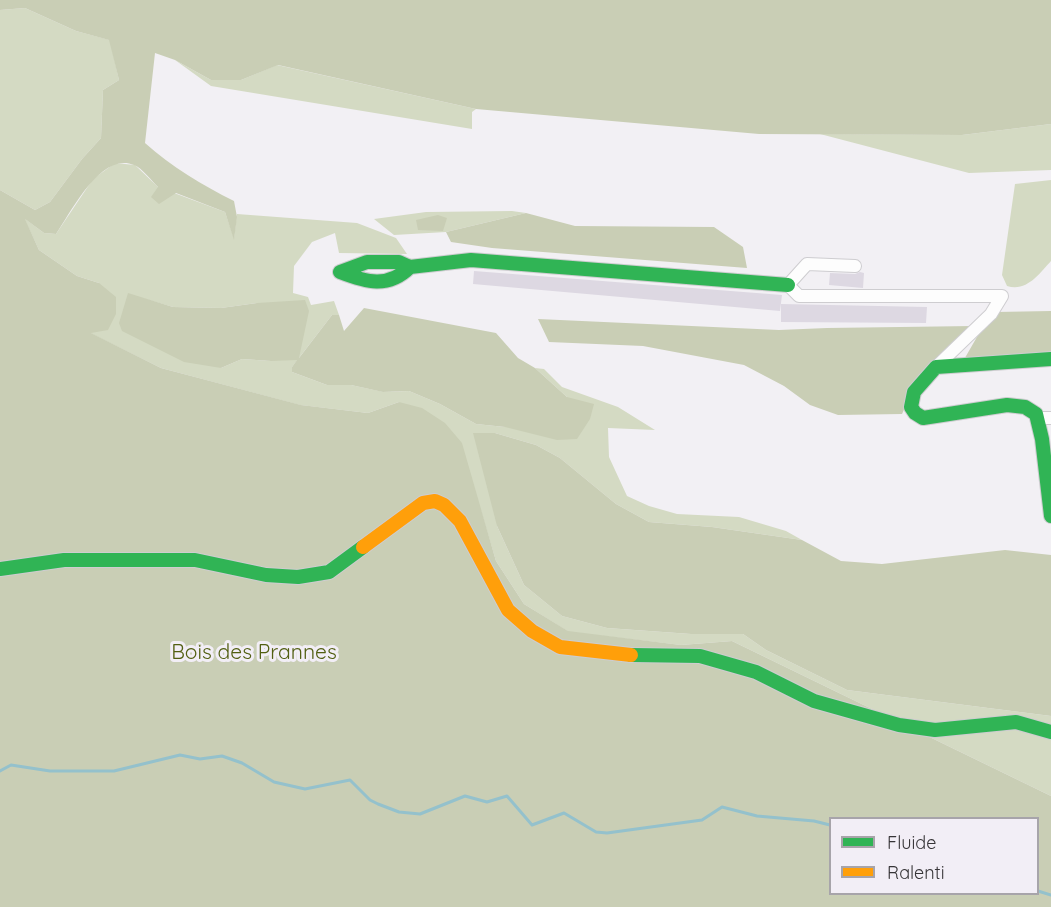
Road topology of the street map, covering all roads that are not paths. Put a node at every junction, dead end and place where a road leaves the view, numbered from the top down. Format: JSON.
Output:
{"nodes":[{"id":1,"x":855,"y":266,"type":"dead end"},
{"id":2,"x":410,"y":267,"type":"dead end"},
{"id":3,"x":788,"y":285,"type":"junction"},
{"id":4,"x":1051,"y":359,"type":"edge"},
{"id":5,"x":936,"y":367,"type":"junction"},
{"id":6,"x":1044,"y":418,"type":"edge"},
{"id":7,"x":1051,"y":516,"type":"edge"},
{"id":8,"x":0,"y":569,"type":"edge"},
{"id":9,"x":1051,"y":732,"type":"edge"}],
"edges":[{"from":1,"to":3,"type":"street"},
{"from":2,"to":3,"type":"street"},
{"from":3,"to":5,"type":"street"},
{"from":4,"to":5,"type":"street"},
{"from":5,"to":6,"type":"street"},
{"from":6,"to":7,"type":"street"},
{"from":8,"to":9,"type":"street"}]}
